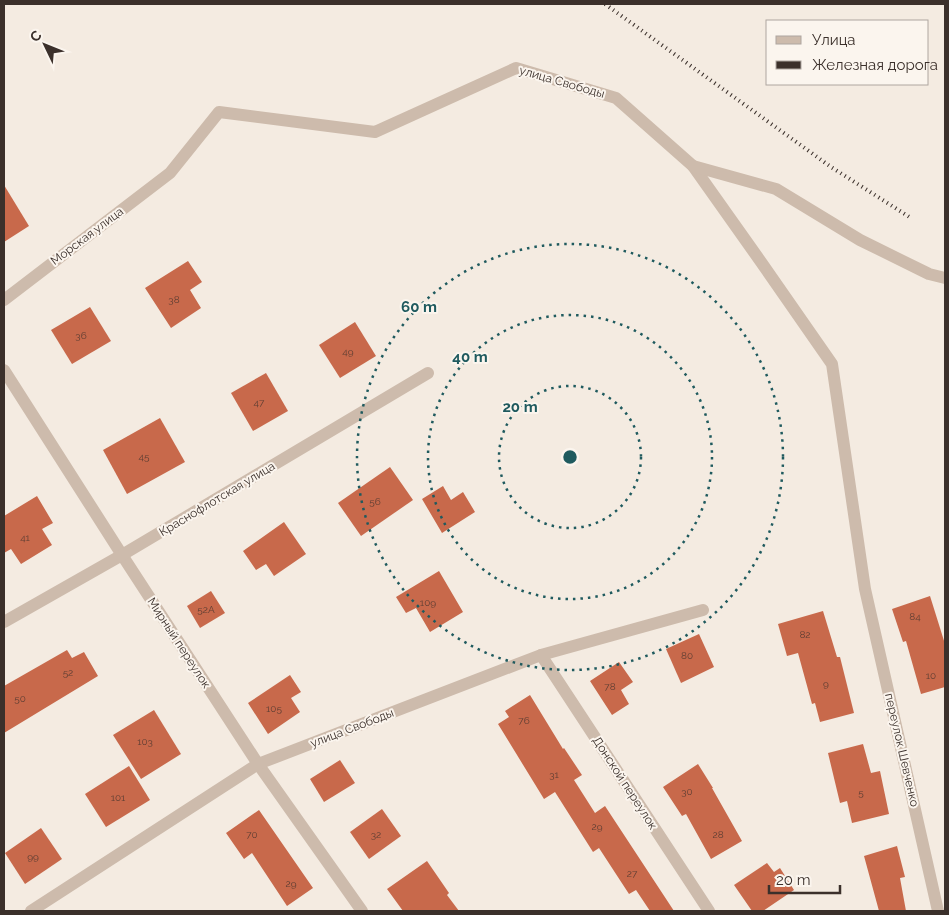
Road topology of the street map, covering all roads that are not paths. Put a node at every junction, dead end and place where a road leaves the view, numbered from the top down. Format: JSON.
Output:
{"nodes":[{"id":1,"x":692,"y":166,"type":"junction"},
{"id":2,"x":170,"y":173,"type":"joint"},
{"id":3,"x":929,"y":274,"type":"junction"},
{"id":4,"x":945,"y":278,"type":"edge"},
{"id":5,"x":945,"y":284,"type":"edge"},
{"id":6,"x":4,"y":300,"type":"edge"},
{"id":7,"x":4,"y":370,"type":"edge"},
{"id":8,"x":428,"y":373,"type":"dead end"},
{"id":9,"x":122,"y":555,"type":"junction"},
{"id":10,"x":703,"y":610,"type":"dead end"},
{"id":11,"x":4,"y":622,"type":"edge"},
{"id":12,"x":541,"y":655,"type":"junction"},
{"id":13,"x":258,"y":764,"type":"junction"},
{"id":14,"x":32,"y":911,"type":"edge"},
{"id":15,"x":362,"y":911,"type":"edge"},
{"id":16,"x":709,"y":911,"type":"edge"},
{"id":17,"x":938,"y":911,"type":"edge"}],
"edges":[{"from":1,"to":2,"type":"street","name":"улица Свободы"},
{"from":1,"to":3,"type":"street","name":"улица Свободы"},
{"from":1,"to":17,"type":"street","name":"переулок Шевченко"},
{"from":2,"to":6,"type":"street","name":"Морская улица"},
{"from":3,"to":4,"type":"street","name":"улица Свободы"},
{"from":3,"to":5,"type":"street"},
{"from":7,"to":9,"type":"street","name":"Мирный переулок"},
{"from":8,"to":9,"type":"street","name":"Краснофлотская улица"},
{"from":9,"to":11,"type":"street","name":"Краснофлотская улица"},
{"from":9,"to":13,"type":"street","name":"Мирный переулок"},
{"from":10,"to":12,"type":"street","name":"улица Свободы"},
{"from":12,"to":13,"type":"street","name":"улица Свободы"},
{"from":12,"to":16,"type":"street","name":"Донской переулок"},
{"from":13,"to":14,"type":"street","name":"улица Свободы"},
{"from":13,"to":15,"type":"street","name":"Мирный переулок"}]}
